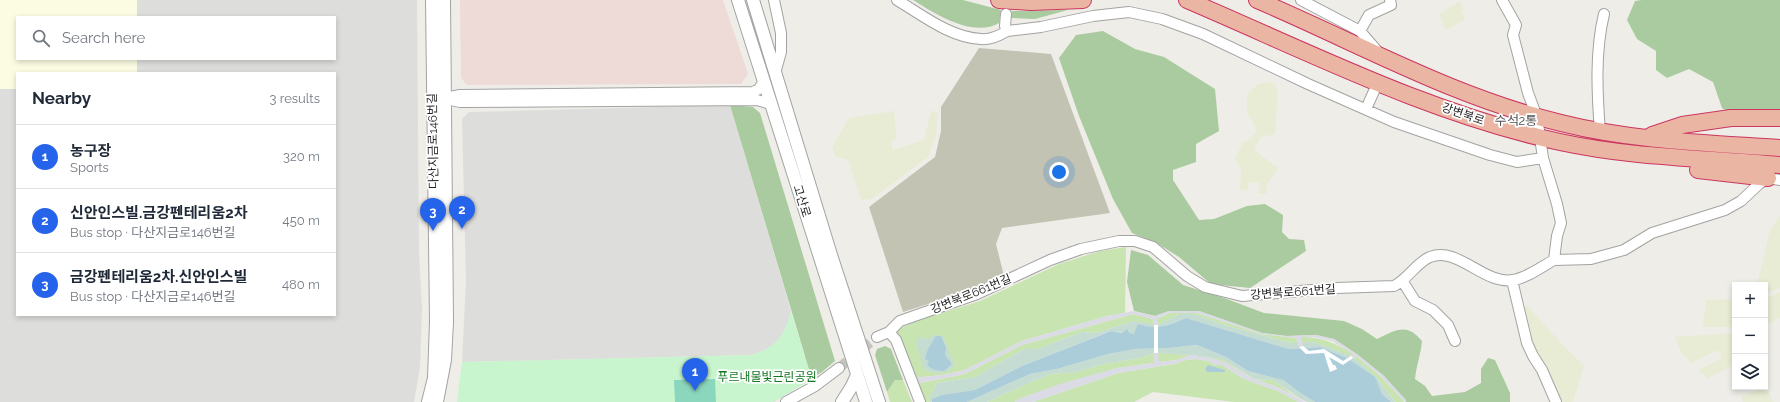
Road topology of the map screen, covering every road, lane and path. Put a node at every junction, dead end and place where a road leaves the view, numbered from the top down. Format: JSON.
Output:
{"nodes":[{"id":1,"x":432,"y":0,"type":"edge"},
{"id":2,"x":444,"y":0,"type":"edge"},
{"id":3,"x":738,"y":0,"type":"edge"},
{"id":4,"x":753,"y":0,"type":"edge"},
{"id":5,"x":774,"y":0,"type":"edge"},
{"id":6,"x":897,"y":0,"type":"edge"},
{"id":7,"x":1083,"y":0,"type":"edge"},
{"id":8,"x":1187,"y":0,"type":"edge"},
{"id":9,"x":1257,"y":0,"type":"edge"},
{"id":10,"x":1301,"y":0,"type":"edge"},
{"id":11,"x":1390,"y":0,"type":"edge"},
{"id":12,"x":1502,"y":0,"type":"edge"},
{"id":13,"x":1002,"y":7,"type":"edge"},
{"id":14,"x":1604,"y":14,"type":"dead end"},
{"id":15,"x":1008,"y":31,"type":"junction"},
{"id":16,"x":1360,"y":31,"type":"junction"},
{"id":17,"x":1384,"y":59,"type":"junction"},
{"id":18,"x":776,"y":70,"type":"junction"},
{"id":19,"x":764,"y":81,"type":"junction"},
{"id":20,"x":1378,"y":82,"type":"junction"},
{"id":21,"x":438,"y":99,"type":"junction"},
{"id":22,"x":772,"y":104,"type":"junction"},
{"id":23,"x":1366,"y":110,"type":"junction"},
{"id":24,"x":1537,"y":117,"type":"junction"},
{"id":25,"x":1780,"y":118,"type":"edge"},
{"id":26,"x":1600,"y":132,"type":"junction"},
{"id":27,"x":1540,"y":138,"type":"junction"},
{"id":28,"x":1646,"y":138,"type":"junction"},
{"id":29,"x":1780,"y":148,"type":"edge"},
{"id":30,"x":1543,"y":158,"type":"junction"},
{"id":31,"x":1776,"y":174,"type":"edge"},
{"id":32,"x":1554,"y":260,"type":"junction"},
{"id":33,"x":1512,"y":280,"type":"junction"},
{"id":34,"x":1403,"y":282,"type":"junction"},
{"id":35,"x":889,"y":332,"type":"junction"},
{"id":36,"x":877,"y":337,"type":"tunnel mouth"},
{"id":37,"x":1455,"y":341,"type":"dead end"},
{"id":38,"x":839,"y":368,"type":"tunnel mouth"},
{"id":39,"x":856,"y":375,"type":"junction"},
{"id":40,"x":876,"y":401,"type":"edge"},
{"id":41,"x":428,"y":402,"type":"edge"},
{"id":42,"x":437,"y":402,"type":"edge"},
{"id":43,"x":786,"y":402,"type":"edge"},
{"id":44,"x":842,"y":402,"type":"edge"},
{"id":45,"x":866,"y":402,"type":"edge"},
{"id":46,"x":920,"y":402,"type":"edge"},
{"id":47,"x":1556,"y":402,"type":"edge"}],
"edges":[{"from":1,"to":21,"type":"street","name":"다산지금로146번길"},
{"from":2,"to":21,"type":"street","name":"다산지금로146번길"},
{"from":3,"to":19,"type":"street","name":"고산로"},
{"from":4,"to":18,"type":"street","name":"고산로"},
{"from":5,"to":18,"type":"street"},
{"from":6,"to":15,"type":"street"},
{"from":7,"to":13,"type":"highway"},
{"from":8,"to":20,"type":"highway","name":"강변북로"},
{"from":9,"to":17,"type":"highway","name":"강변북로"},
{"from":10,"to":16,"type":"street"},
{"from":11,"to":16,"type":"street"},
{"from":12,"to":24,"type":"street"},
{"from":13,"to":15,"type":"street"},
{"from":14,"to":26,"type":"street"},
{"from":15,"to":23,"type":"street"},
{"from":16,"to":17,"type":"street"},
{"from":17,"to":24,"type":"highway","name":"강변북로"},
{"from":18,"to":40,"type":"street","name":"고산로"},
{"from":19,"to":21,"type":"street","name":"다산지금로146번길"},
{"from":19,"to":22,"type":"street","name":"고산로"},
{"from":20,"to":23,"type":"street"},
{"from":20,"to":27,"type":"highway","name":"강변북로"},
{"from":21,"to":22,"type":"street","name":"다산지금로146번길"},
{"from":21,"to":41,"type":"street","name":"다산지금로146번길"},
{"from":21,"to":42,"type":"street","name":"다산지금로146번길"},
{"from":22,"to":39,"type":"street","name":"고산로"},
{"from":23,"to":30,"type":"street"},
{"from":24,"to":26,"type":"highway","name":"강변북로"},
{"from":24,"to":27,"type":"street"},
{"from":25,"to":28,"type":"highway"},
{"from":26,"to":28,"type":"highway","name":"강변북로"},
{"from":27,"to":30,"type":"street"},
{"from":27,"to":31,"type":"highway","name":"강변북로"},
{"from":28,"to":29,"type":"highway","name":"강변북로"},
{"from":30,"to":32,"type":"street"},
{"from":31,"to":32,"type":"street"},
{"from":32,"to":33,"type":"street","name":"강변북로661번길"},
{"from":33,"to":34,"type":"street","name":"강변북로661번길"},
{"from":33,"to":47,"type":"street"},
{"from":34,"to":35,"type":"street","name":"강변북로661번길"},
{"from":34,"to":37,"type":"street"},
{"from":35,"to":36,"type":"street","name":"강변북로661번길"},
{"from":35,"to":46,"type":"street"},
{"from":38,"to":43,"type":"street"},
{"from":39,"to":44,"type":"street"},
{"from":39,"to":45,"type":"street","name":"고산로"}]}
